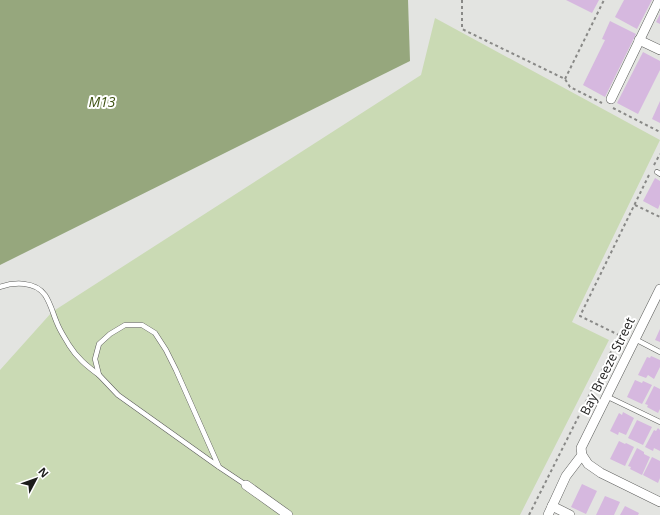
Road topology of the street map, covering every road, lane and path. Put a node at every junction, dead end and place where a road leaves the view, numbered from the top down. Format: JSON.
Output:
{"nodes":[{"id":1,"x":462,"y":0,"type":"edge"},
{"id":2,"x":604,"y":0,"type":"edge"},
{"id":3,"x":659,"y":0,"type":"edge"},
{"id":4,"x":639,"y":40,"type":"junction"},
{"id":5,"x":660,"y":50,"type":"edge"},
{"id":6,"x":566,"y":79,"type":"junction"},
{"id":7,"x":609,"y":104,"type":"junction"},
{"id":8,"x":660,"y":132,"type":"edge"},
{"id":9,"x":660,"y":154,"type":"edge"},
{"id":10,"x":654,"y":166,"type":"dead end"},
{"id":11,"x":651,"y":173,"type":"dead end"},
{"id":12,"x":635,"y":204,"type":"junction"},
{"id":13,"x":660,"y":217,"type":"edge"},
{"id":14,"x":0,"y":287,"type":"edge"},
{"id":15,"x":660,"y":289,"type":"edge"},
{"id":16,"x":619,"y":336,"type":"junction"},
{"id":17,"x":634,"y":341,"type":"junction"},
{"id":18,"x":660,"y":352,"type":"edge"},
{"id":19,"x":99,"y":375,"type":"junction"},
{"id":20,"x":606,"y":396,"type":"junction"},
{"id":21,"x":660,"y":422,"type":"edge"},
{"id":22,"x":582,"y":455,"type":"junction"},
{"id":23,"x":219,"y":467,"type":"junction"},
{"id":24,"x":246,"y":485,"type":"joint"},
{"id":25,"x":660,"y":502,"type":"edge"},
{"id":26,"x":552,"y":506,"type":"junction"},
{"id":27,"x":288,"y":515,"type":"edge"},
{"id":28,"x":529,"y":515,"type":"edge"},
{"id":29,"x":548,"y":515,"type":"edge"},
{"id":30,"x":570,"y":515,"type":"edge"}],
"edges":[{"from":1,"to":6,"type":"path"},
{"from":2,"to":6,"type":"path"},
{"from":3,"to":4,"type":"street"},
{"from":4,"to":5,"type":"street"},
{"from":4,"to":7,"type":"street"},
{"from":6,"to":7,"type":"path"},
{"from":7,"to":8,"type":"path"},
{"from":9,"to":10,"type":"path"},
{"from":11,"to":12,"type":"path"},
{"from":12,"to":13,"type":"path"},
{"from":12,"to":16,"type":"path"},
{"from":14,"to":19,"type":"lane"},
{"from":15,"to":17,"type":"street","name":"Bay Breeze Street"},
{"from":16,"to":17,"type":"path"},
{"from":16,"to":28,"type":"path"},
{"from":17,"to":18,"type":"lane"},
{"from":17,"to":20,"type":"street","name":"Bay Breeze Street"},
{"from":19,"to":23,"type":"lane"},
{"from":19,"to":23,"type":"lane"},
{"from":20,"to":21,"type":"lane"},
{"from":20,"to":22,"type":"street","name":"Bay Breeze Street"},
{"from":22,"to":25,"type":"street"},
{"from":22,"to":26,"type":"street"},
{"from":23,"to":24,"type":"lane"},
{"from":24,"to":27,"type":"street"},
{"from":26,"to":29,"type":"street"},
{"from":26,"to":30,"type":"street"}]}
